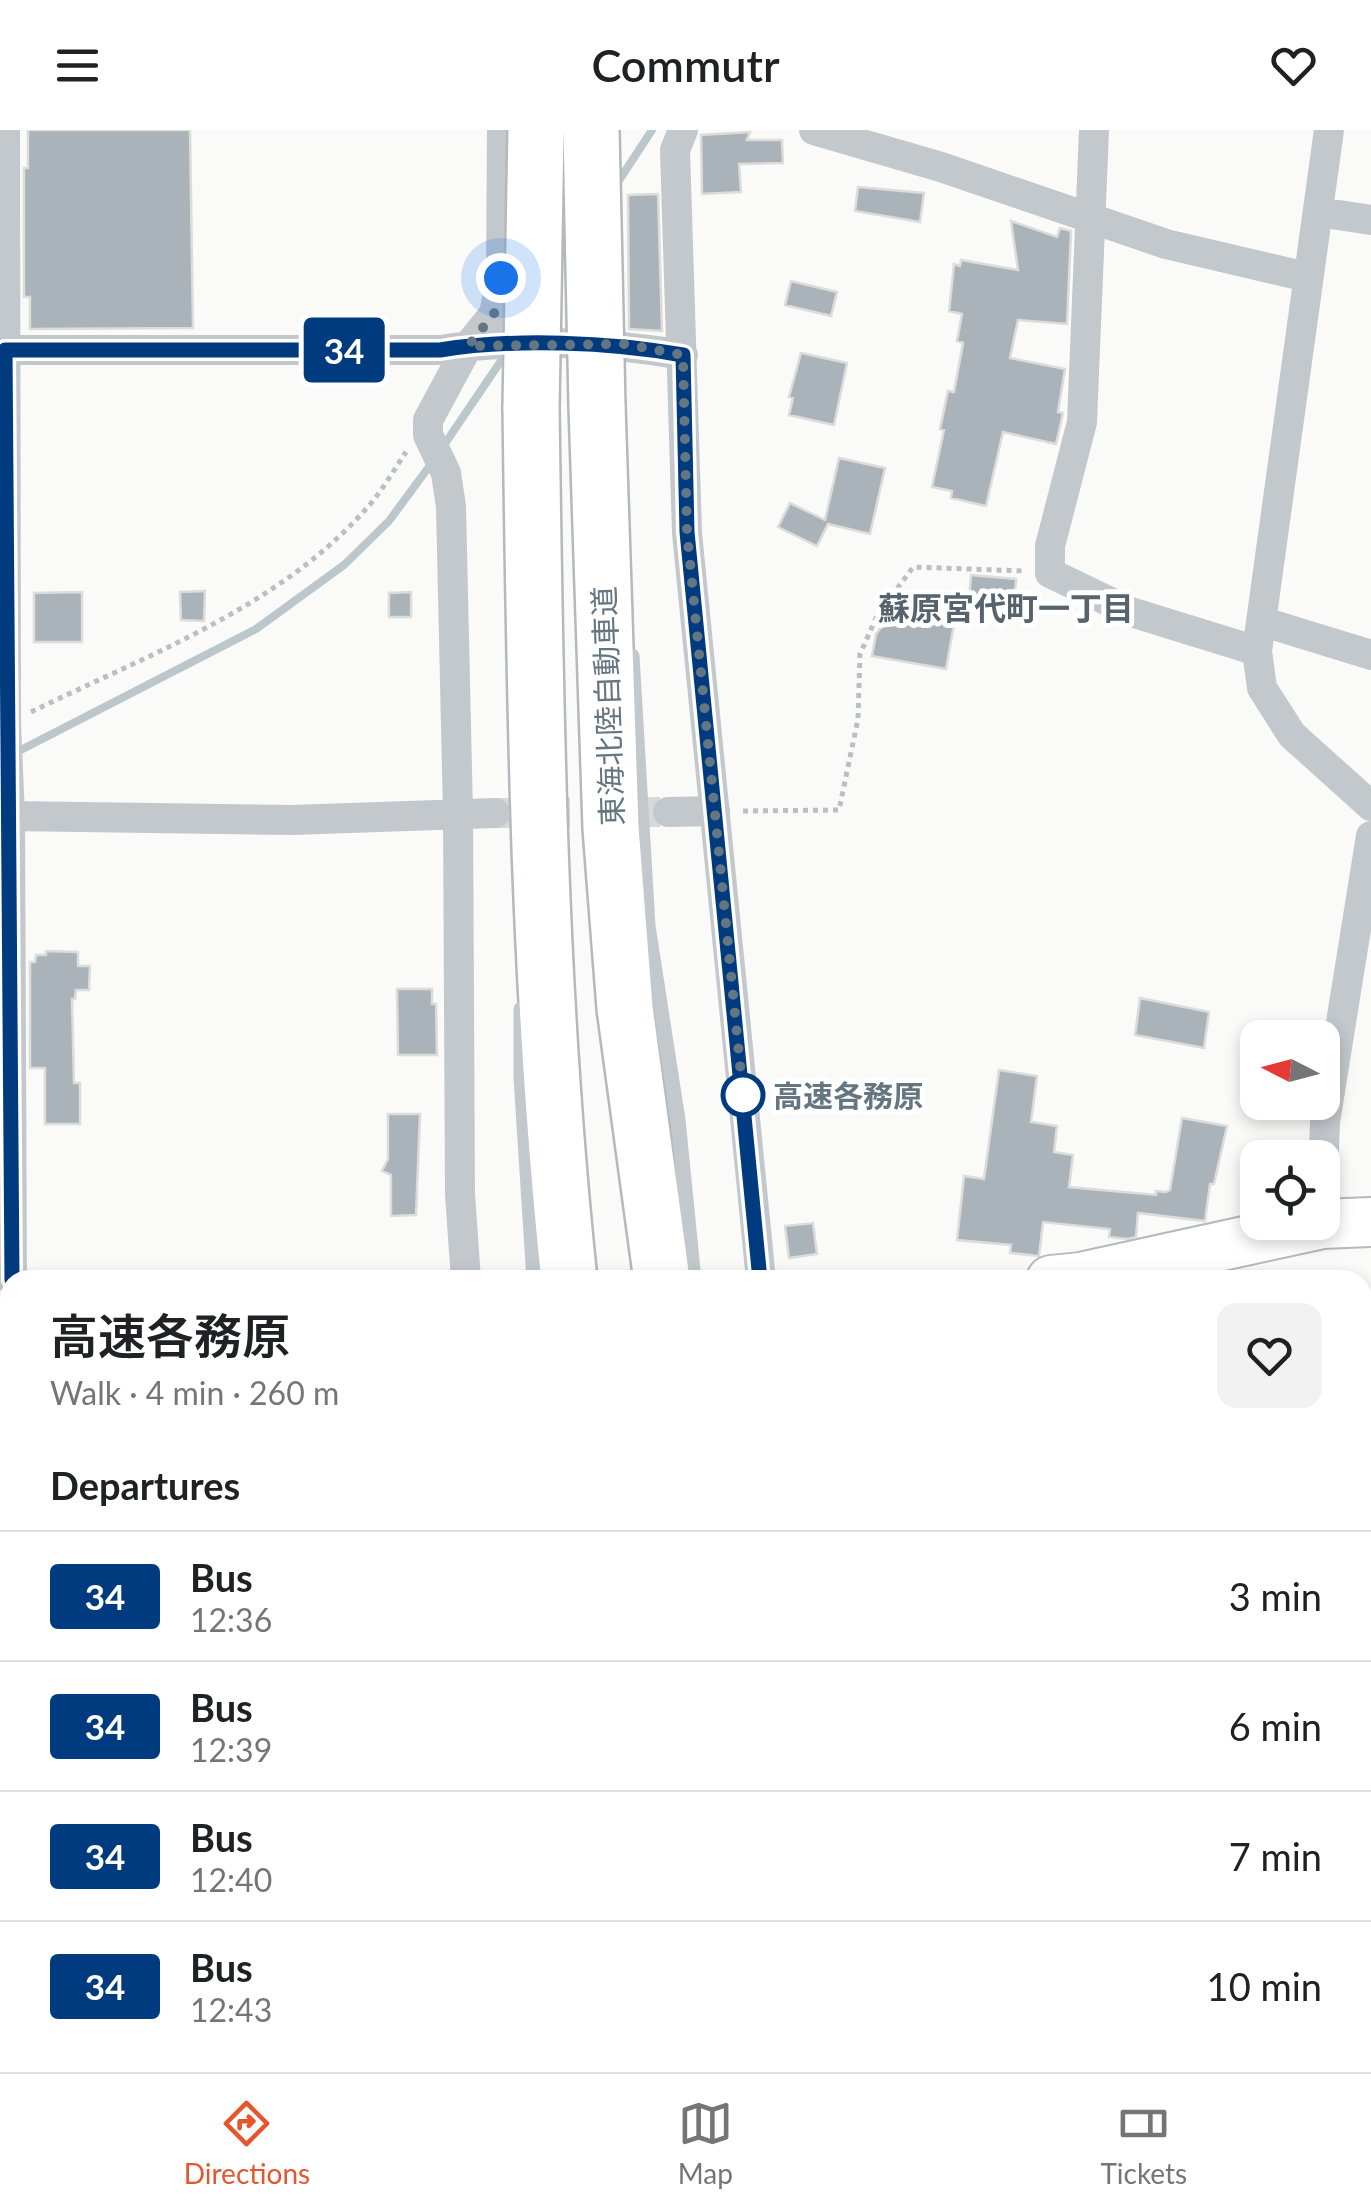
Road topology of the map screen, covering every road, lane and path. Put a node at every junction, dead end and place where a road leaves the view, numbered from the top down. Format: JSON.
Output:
{"nodes":[{"id":1,"x":6,"y":130,"type":"edge"},
{"id":2,"x":502,"y":130,"type":"edge"},
{"id":3,"x":536,"y":130,"type":"edge"},
{"id":4,"x":591,"y":130,"type":"edge"},
{"id":5,"x":683,"y":130,"type":"edge"},
{"id":6,"x":814,"y":130,"type":"edge"},
{"id":7,"x":1094,"y":130,"type":"edge"},
{"id":8,"x":1329,"y":130,"type":"edge"},
{"id":9,"x":1318,"y":212,"type":"junction"},
{"id":10,"x":1088,"y":216,"type":"junction"},
{"id":11,"x":1371,"y":220,"type":"edge"},
{"id":12,"x":1307,"y":276,"type":"junction"},
{"id":13,"x":478,"y":346,"type":"junction"},
{"id":14,"x":2,"y":350,"type":"edge"},
{"id":15,"x":683,"y":355,"type":"junction"},
{"id":16,"x":597,"y":426,"type":"junction"},
{"id":17,"x":428,"y":427,"type":"junction"},
{"id":18,"x":617,"y":530,"type":"dead end"},
{"id":19,"x":1050,"y":572,"type":"junction"},
{"id":20,"x":1260,"y":637,"type":"junction"},
{"id":21,"x":630,"y":639,"type":"dead end"},
{"id":22,"x":1371,"y":656,"type":"edge"},
{"id":23,"x":535,"y":686,"type":"junction"},
{"id":24,"x":5,"y":740,"type":"edge"},
{"id":25,"x":1371,"y":806,"type":"edge"},
{"id":26,"x":715,"y":810,"type":"junction"},
{"id":27,"x":496,"y":812,"type":"tunnel mouth"},
{"id":28,"x":668,"y":812,"type":"tunnel mouth"},
{"id":29,"x":458,"y":813,"type":"junction"},
{"id":30,"x":10,"y":816,"type":"junction"},
{"id":31,"x":1371,"y":836,"type":"edge"},
{"id":32,"x":523,"y":862,"type":"dead end"},
{"id":33,"x":1364,"y":947,"type":"edge"},
{"id":34,"x":522,"y":988,"type":"dead end"},
{"id":35,"x":1324,"y":1140,"type":"edge"},
{"id":36,"x":1371,"y":1222,"type":"edge"},
{"id":37,"x":1340,"y":1223,"type":"edge"},
{"id":38,"x":1277,"y":1240,"type":"edge"},
{"id":39,"x":554,"y":1248,"type":"edge"},
{"id":40,"x":1215,"y":1263,"type":"edge"},
{"id":41,"x":12,"y":1270,"type":"edge"},
{"id":42,"x":465,"y":1270,"type":"edge"},
{"id":43,"x":540,"y":1270,"type":"edge"},
{"id":44,"x":677,"y":1270,"type":"edge"},
{"id":45,"x":677,"y":1270,"type":"edge"},
{"id":46,"x":759,"y":1270,"type":"edge"},
{"id":47,"x":1143,"y":1270,"type":"edge"}],
"edges":[{"from":1,"to":14,"type":"street"},
{"from":2,"to":13,"type":"street"},
{"from":3,"to":23,"type":"highway","bridge":true},
{"from":4,"to":16,"type":"highway","name":"東海北陸自動車道","bridge":true},
{"from":5,"to":15,"type":"street"},
{"from":6,"to":10,"type":"street"},
{"from":7,"to":10,"type":"street"},
{"from":8,"to":9,"type":"street"},
{"from":9,"to":11,"type":"street"},
{"from":9,"to":12,"type":"street"},
{"from":10,"to":12,"type":"street"},
{"from":10,"to":19,"type":"street"},
{"from":12,"to":20,"type":"street"},
{"from":13,"to":14,"type":"street"},
{"from":13,"to":15,"type":"street"},
{"from":13,"to":17,"type":"street"},
{"from":14,"to":24,"type":"street"},
{"from":15,"to":26,"type":"street"},
{"from":16,"to":18,"type":"lane"},
{"from":16,"to":44,"type":"highway","name":"東海北陸自動車道"},
{"from":17,"to":24,"type":"path"},
{"from":17,"to":29,"type":"street"},
{"from":19,"to":20,"type":"street"},
{"from":19,"to":26,"type":"path"},
{"from":20,"to":22,"type":"street"},
{"from":20,"to":25,"type":"street"},
{"from":21,"to":45,"type":"lane"},
{"from":23,"to":32,"type":"lane"},
{"from":23,"to":39,"type":"highway"},
{"from":24,"to":30,"type":"street"},
{"from":26,"to":28,"type":"street"},
{"from":26,"to":46,"type":"street"},
{"from":27,"to":29,"type":"street"},
{"from":29,"to":30,"type":"street"},
{"from":29,"to":42,"type":"street"},
{"from":30,"to":41,"type":"street"},
{"from":31,"to":33,"type":"street"},
{"from":33,"to":35,"type":"street"},
{"from":34,"to":39,"type":"lane"},
{"from":36,"to":37,"type":"main road"},
{"from":38,"to":40,"type":"main road"},
{"from":39,"to":43,"type":"lane"},
{"from":40,"to":47,"type":"main road"}]}
